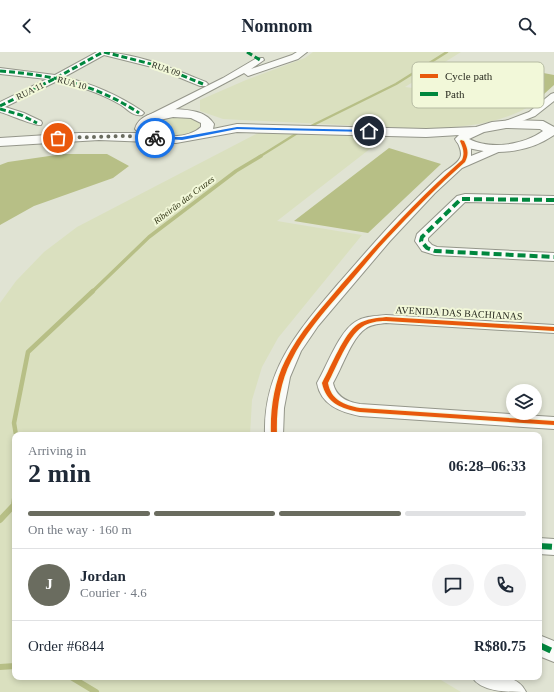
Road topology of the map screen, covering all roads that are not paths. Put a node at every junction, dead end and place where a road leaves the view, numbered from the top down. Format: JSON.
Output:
{"nodes":[{"id":1,"x":104,"y":52,"type":"edge"},
{"id":2,"x":247,"y":52,"type":"edge"},
{"id":3,"x":303,"y":52,"type":"edge"},
{"id":4,"x":262,"y":56,"type":"edge"},
{"id":5,"x":275,"y":64,"type":"junction"},
{"id":6,"x":0,"y":71,"type":"edge"},
{"id":7,"x":56,"y":78,"type":"junction"},
{"id":8,"x":226,"y":80,"type":"junction"},
{"id":9,"x":203,"y":84,"type":"dead end"},
{"id":10,"x":554,"y":96,"type":"edge"},
{"id":11,"x":183,"y":101,"type":"junction"},
{"id":12,"x":544,"y":105,"type":"edge"},
{"id":13,"x":0,"y":106,"type":"edge"},
{"id":14,"x":540,"y":108,"type":"edge"},
{"id":15,"x":542,"y":108,"type":"edge"},
{"id":16,"x":0,"y":109,"type":"edge"},
{"id":17,"x":195,"y":115,"type":"junction"},
{"id":18,"x":145,"y":117,"type":"junction"},
{"id":19,"x":37,"y":123,"type":"dead end"},
{"id":20,"x":504,"y":124,"type":"junction"},
{"id":21,"x":266,"y":128,"type":"junction"},
{"id":22,"x":475,"y":130,"type":"junction"},
{"id":23,"x":550,"y":132,"type":"edge"},
{"id":24,"x":426,"y":133,"type":"junction"},
{"id":25,"x":0,"y":135,"type":"edge"},
{"id":26,"x":197,"y":136,"type":"junction"},
{"id":27,"x":158,"y":138,"type":"junction"},
{"id":28,"x":461,"y":140,"type":"junction"},
{"id":29,"x":0,"y":142,"type":"edge"},
{"id":30,"x":499,"y":148,"type":"junction"},
{"id":31,"x":457,"y":167,"type":"junction"},
{"id":32,"x":554,"y":200,"type":"edge"},
{"id":33,"x":554,"y":257,"type":"edge"},
{"id":34,"x":554,"y":329,"type":"edge"},
{"id":35,"x":554,"y":423,"type":"edge"},
{"id":36,"x":274,"y":432,"type":"edge"},
{"id":37,"x":542,"y":546,"type":"edge"},
{"id":38,"x":554,"y":547,"type":"edge"},
{"id":39,"x":542,"y":646,"type":"edge"},
{"id":40,"x":554,"y":652,"type":"edge"},
{"id":41,"x":490,"y":680,"type":"edge"},
{"id":42,"x":514,"y":692,"type":"edge"}],
"edges":[{"from":1,"to":7,"type":"street","name":"RUA 11"},
{"from":1,"to":9,"type":"street","name":"RUA 09"},
{"from":2,"to":4,"type":"street"},
{"from":3,"to":5,"type":"street"},
{"from":4,"to":5,"type":"street"},
{"from":4,"to":8,"type":"street"},
{"from":5,"to":8,"type":"street"},
{"from":6,"to":7,"type":"street","name":"RUA 10"},
{"from":7,"to":13,"type":"street","name":"RUA 11"},
{"from":7,"to":18,"type":"street","name":"RUA 10"},
{"from":8,"to":11,"type":"street"},
{"from":10,"to":12,"type":"street"},
{"from":11,"to":17,"type":"street"},
{"from":11,"to":18,"type":"street"},
{"from":14,"to":20,"type":"street"},
{"from":15,"to":23,"type":"street"},
{"from":16,"to":19,"type":"street"},
{"from":17,"to":18,"type":"street"},
{"from":17,"to":21,"type":"street"},
{"from":17,"to":26,"type":"street"},
{"from":18,"to":25,"type":"street"},
{"from":18,"to":27,"type":"street"},
{"from":20,"to":22,"type":"street"},
{"from":20,"to":23,"type":"street"},
{"from":21,"to":24,"type":"street"},
{"from":21,"to":26,"type":"street"},
{"from":22,"to":24,"type":"street"},
{"from":22,"to":28,"type":"street"},
{"from":23,"to":30,"type":"street"},
{"from":24,"to":28,"type":"street"},
{"from":26,"to":27,"type":"street"},
{"from":27,"to":29,"type":"street"},
{"from":28,"to":30,"type":"street"},
{"from":28,"to":31,"type":"street"},
{"from":30,"to":31,"type":"street"},
{"from":31,"to":36,"type":"street"},
{"from":32,"to":33,"type":"street"},
{"from":34,"to":35,"type":"street","name":"AVENIDA DAS BACHIANAS"},
{"from":37,"to":38,"type":"street"},
{"from":39,"to":40,"type":"street"},
{"from":41,"to":42,"type":"street"}]}
